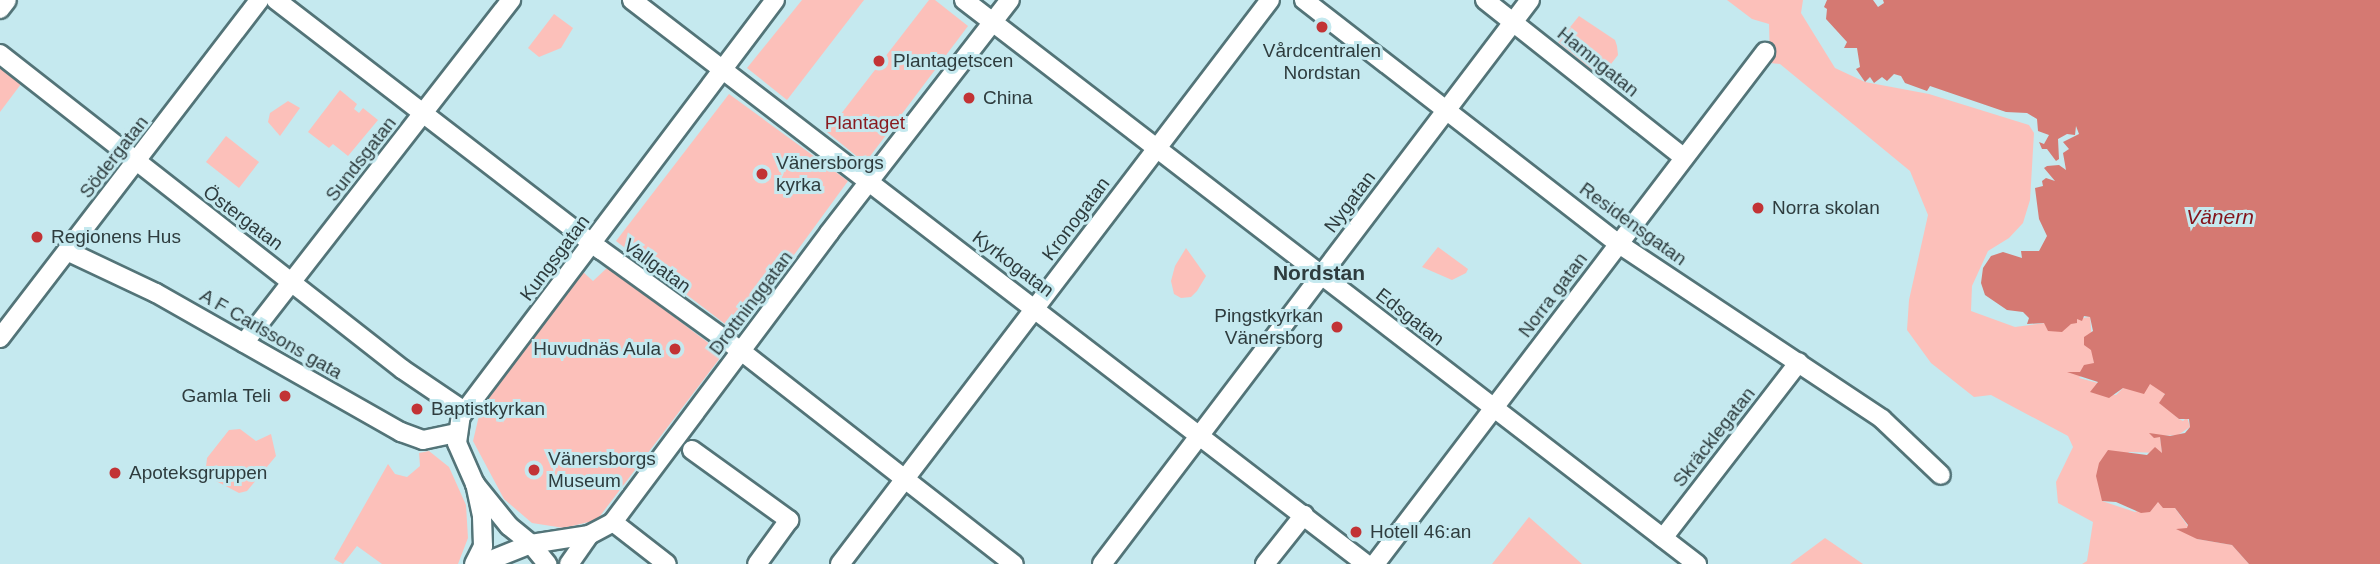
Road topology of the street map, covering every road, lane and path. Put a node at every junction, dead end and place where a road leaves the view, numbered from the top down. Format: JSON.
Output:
{"nodes":[{"id":1,"x":7,"y":0,"type":"edge"},
{"id":2,"x":260,"y":0,"type":"edge"},
{"id":3,"x":276,"y":0,"type":"edge"},
{"id":4,"x":511,"y":0,"type":"edge"},
{"id":5,"x":775,"y":0,"type":"edge"},
{"id":6,"x":964,"y":0,"type":"edge"},
{"id":7,"x":1010,"y":0,"type":"edge"},
{"id":8,"x":1270,"y":0,"type":"edge"},
{"id":9,"x":1304,"y":0,"type":"edge"},
{"id":10,"x":1485,"y":0,"type":"edge"},
{"id":11,"x":1530,"y":0,"type":"edge"},
{"id":12,"x":637,"y":1,"type":"edge"},
{"id":13,"x":0,"y":9,"type":"edge"},
{"id":14,"x":1514,"y":21,"type":"junction"},
{"id":15,"x":992,"y":22,"type":"junction"},
{"id":16,"x":1765,"y":52,"type":"dead end"},
{"id":17,"x":0,"y":54,"type":"edge"},
{"id":18,"x":722,"y":70,"type":"junction"},
{"id":19,"x":1447,"y":109,"type":"junction"},
{"id":20,"x":424,"y":113,"type":"junction"},
{"id":21,"x":1157,"y":149,"type":"junction"},
{"id":22,"x":1684,"y":158,"type":"junction"},
{"id":23,"x":136,"y":161,"type":"junction"},
{"id":24,"x":870,"y":181,"type":"junction"},
{"id":25,"x":592,"y":243,"type":"junction"},
{"id":26,"x":1619,"y":244,"type":"junction"},
{"id":27,"x":67,"y":251,"type":"junction"},
{"id":28,"x":1321,"y":275,"type":"junction"},
{"id":29,"x":292,"y":282,"type":"junction"},
{"id":30,"x":1035,"y":308,"type":"junction"},
{"id":31,"x":0,"y":338,"type":"edge"},
{"id":32,"x":244,"y":343,"type":"junction"},
{"id":33,"x":741,"y":351,"type":"junction"},
{"id":34,"x":1799,"y":362,"type":"junction"},
{"id":35,"x":1494,"y":408,"type":"junction"},
{"id":36,"x":464,"y":411,"type":"junction"},
{"id":37,"x":456,"y":433,"type":"junction"},
{"id":38,"x":1201,"y":434,"type":"junction"},
{"id":39,"x":692,"y":450,"type":"dead end"},
{"id":40,"x":1941,"y":475,"type":"dead end"},
{"id":41,"x":905,"y":479,"type":"junction"},
{"id":42,"x":475,"y":484,"type":"junction"},
{"id":43,"x":1304,"y":515,"type":"junction"},
{"id":44,"x":613,"y":522,"type":"junction"},
{"id":45,"x":589,"y":535,"type":"junction"},
{"id":46,"x":1663,"y":538,"type":"junction"},
{"id":47,"x":531,"y":544,"type":"junction"},
{"id":48,"x":474,"y":564,"type":"edge"},
{"id":49,"x":481,"y":564,"type":"edge"},
{"id":50,"x":547,"y":564,"type":"edge"},
{"id":51,"x":569,"y":564,"type":"edge"},
{"id":52,"x":667,"y":564,"type":"edge"},
{"id":53,"x":757,"y":564,"type":"edge"},
{"id":54,"x":840,"y":564,"type":"edge"},
{"id":55,"x":1014,"y":564,"type":"edge"},
{"id":56,"x":1102,"y":564,"type":"edge"},
{"id":57,"x":1265,"y":564,"type":"edge"},
{"id":58,"x":1366,"y":564,"type":"edge"},
{"id":59,"x":1375,"y":564,"type":"edge"},
{"id":60,"x":1697,"y":564,"type":"edge"}],
"edges":[{"from":1,"to":13,"type":"street"},
{"from":2,"to":23,"type":"street","name":"Södergatan"},
{"from":3,"to":20,"type":"street","name":"Vallgatan"},
{"from":4,"to":20,"type":"street","name":"Sundsgatan"},
{"from":5,"to":18,"type":"street","name":"Kungsgatan"},
{"from":6,"to":15,"type":"street","name":"Edsgatan"},
{"from":7,"to":15,"type":"street","name":"Drottninggatan"},
{"from":8,"to":21,"type":"street","name":"Kronogatan"},
{"from":9,"to":19,"type":"street","name":"Residensgatan"},
{"from":10,"to":14,"type":"street","name":"Hamngatan"},
{"from":11,"to":14,"type":"street","name":"Nygatan"},
{"from":12,"to":18,"type":"street","name":"Kyrkogatan"},
{"from":14,"to":19,"type":"street","name":"Nygatan"},
{"from":14,"to":22,"type":"street","name":"Hamngatan"},
{"from":15,"to":21,"type":"street","name":"Edsgatan"},
{"from":15,"to":24,"type":"street","name":"Drottninggatan"},
{"from":16,"to":22,"type":"street","name":"Norra gatan"},
{"from":17,"to":23,"type":"street","name":"Östergatan"},
{"from":18,"to":24,"type":"street","name":"Kyrkogatan"},
{"from":18,"to":25,"type":"street","name":"Kungsgatan"},
{"from":19,"to":26,"type":"street","name":"Residensgatan"},
{"from":19,"to":28,"type":"street","name":"Nygatan"},
{"from":20,"to":25,"type":"street","name":"Vallgatan"},
{"from":20,"to":29,"type":"street","name":"Sundsgatan"},
{"from":21,"to":28,"type":"street","name":"Edsgatan"},
{"from":21,"to":30,"type":"street","name":"Kronogatan"},
{"from":22,"to":26,"type":"street","name":"Norra gatan"},
{"from":23,"to":27,"type":"street","name":"Södergatan"},
{"from":23,"to":29,"type":"street","name":"Östergatan"},
{"from":24,"to":30,"type":"street","name":"Kyrkogatan"},
{"from":24,"to":33,"type":"street","name":"Drottninggatan"},
{"from":25,"to":33,"type":"street","name":"Vallgatan"},
{"from":25,"to":36,"type":"street","name":"Kungsgatan"},
{"from":26,"to":34,"type":"street","name":"Residensgatan"},
{"from":26,"to":35,"type":"street","name":"Norra gatan"},
{"from":27,"to":31,"type":"street","name":"Södergatan"},
{"from":27,"to":32,"type":"street","name":"A F Carlssons gata"},
{"from":28,"to":35,"type":"street","name":"Edsgatan"},
{"from":28,"to":38,"type":"street","name":"Nygatan"},
{"from":29,"to":32,"type":"street","name":"Sundsgatan"},
{"from":29,"to":36,"type":"street","name":"Östergatan"},
{"from":30,"to":38,"type":"street","name":"Kyrkogatan"},
{"from":30,"to":41,"type":"street","name":"Kronogatan"},
{"from":32,"to":37,"type":"street","name":"A F Carlssons gata"},
{"from":33,"to":41,"type":"street","name":"Vallgatan"},
{"from":33,"to":44,"type":"street","name":"Drottninggatan"},
{"from":34,"to":40,"type":"street","name":"Residensgatan"},
{"from":34,"to":46,"type":"street","name":"Skräcklegatan"},
{"from":35,"to":46,"type":"street","name":"Edsgatan"},
{"from":35,"to":59,"type":"street","name":"Norra gatan"},
{"from":36,"to":37,"type":"street","name":"Kungsgatan"},
{"from":37,"to":42,"type":"street"},
{"from":38,"to":43,"type":"street","name":"Kyrkogatan"},
{"from":38,"to":56,"type":"street","name":"Nygatan"},
{"from":39,"to":53,"type":"street"},
{"from":41,"to":54,"type":"street","name":"Kronogatan"},
{"from":41,"to":55,"type":"street","name":"Vallgatan"},
{"from":42,"to":47,"type":"street"},
{"from":42,"to":48,"type":"street"},
{"from":43,"to":57,"type":"street"},
{"from":43,"to":58,"type":"street","name":"Kyrkogatan"},
{"from":44,"to":45,"type":"street","name":"Drottninggatan"},
{"from":44,"to":52,"type":"street"},
{"from":45,"to":47,"type":"street","name":"Drottninggatan"},
{"from":45,"to":51,"type":"street"},
{"from":46,"to":60,"type":"street","name":"Edsgatan"},
{"from":47,"to":49,"type":"street","name":"Drottninggatan"},
{"from":47,"to":50,"type":"street"}]}
